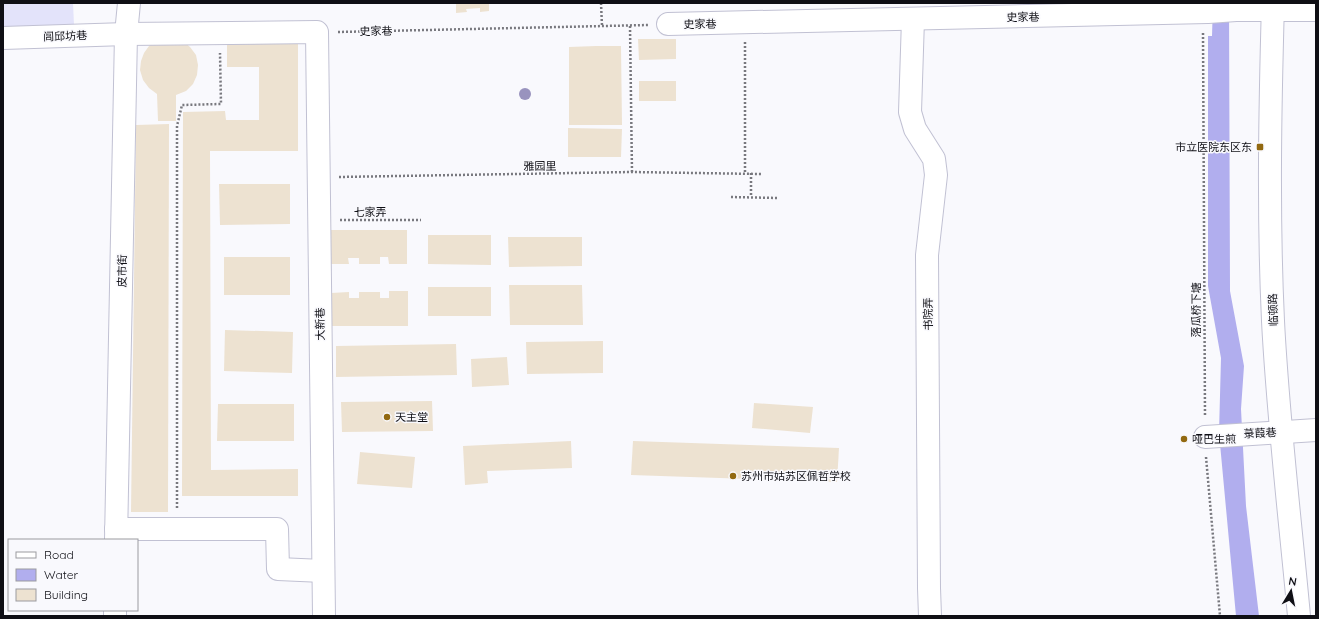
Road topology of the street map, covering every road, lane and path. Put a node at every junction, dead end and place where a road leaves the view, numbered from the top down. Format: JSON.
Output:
{"nodes":[{"id":1,"x":129,"y":3,"type":"edge"},
{"id":2,"x":601,"y":3,"type":"edge"},
{"id":3,"x":1272,"y":7,"type":"edge"},
{"id":4,"x":1316,"y":10,"type":"edge"},
{"id":5,"x":1206,"y":12,"type":"junction"},
{"id":6,"x":913,"y":19,"type":"junction"},
{"id":7,"x":745,"y":23,"type":"junction"},
{"id":8,"x":668,"y":24,"type":"joint"},
{"id":9,"x":602,"y":26,"type":"junction"},
{"id":10,"x":630,"y":26,"type":"junction"},
{"id":11,"x":317,"y":32,"type":"junction"},
{"id":12,"x":219,"y":33,"type":"junction"},
{"id":13,"x":126,"y":34,"type":"junction"},
{"id":14,"x":3,"y":38,"type":"edge"},
{"id":15,"x":632,"y":172,"type":"junction"},
{"id":16,"x":745,"y":173,"type":"junction"},
{"id":17,"x":751,"y":174,"type":"junction"},
{"id":18,"x":761,"y":174,"type":"dead end"},
{"id":19,"x":319,"y":178,"type":"junction"},
{"id":20,"x":731,"y":197,"type":"dead end"},
{"id":21,"x":752,"y":197,"type":"junction"},
{"id":22,"x":778,"y":198,"type":"dead end"},
{"id":23,"x":319,"y":220,"type":"junction"},
{"id":24,"x":421,"y":220,"type":"dead end"},
{"id":25,"x":1316,"y":430,"type":"edge"},
{"id":26,"x":1282,"y":432,"type":"junction"},
{"id":27,"x":1210,"y":437,"type":"junction"},
{"id":28,"x":177,"y":530,"type":"junction"},
{"id":29,"x":116,"y":535,"type":"edge"},
{"id":30,"x":323,"y":571,"type":"junction"},
{"id":31,"x":324,"y":616,"type":"edge"},
{"id":32,"x":930,"y":616,"type":"edge"},
{"id":33,"x":1220,"y":616,"type":"edge"},
{"id":34,"x":1299,"y":616,"type":"edge"}],
"edges":[{"from":1,"to":13,"type":"street","name":"皮市街"},
{"from":2,"to":9,"type":"path"},
{"from":3,"to":4,"type":"street","name":"史家巷"},
{"from":3,"to":5,"type":"street","name":"史家巷"},
{"from":3,"to":26,"type":"street","name":"临顿路"},
{"from":5,"to":6,"type":"street","name":"史家巷"},
{"from":5,"to":27,"type":"path","name":"落瓜桥下塘"},
{"from":6,"to":7,"type":"street","name":"史家巷"},
{"from":6,"to":32,"type":"street","name":"书院弄"},
{"from":7,"to":8,"type":"street","name":"史家巷"},
{"from":7,"to":16,"type":"path"},
{"from":8,"to":10,"type":"path","name":"史家巷"},
{"from":9,"to":10,"type":"path","name":"史家巷"},
{"from":9,"to":11,"type":"path","name":"史家巷"},
{"from":10,"to":15,"type":"path"},
{"from":11,"to":12,"type":"street"},
{"from":11,"to":19,"type":"street","name":"大新巷"},
{"from":12,"to":13,"type":"street"},
{"from":12,"to":28,"type":"path"},
{"from":13,"to":14,"type":"street","name":"闾邱坊巷"},
{"from":13,"to":29,"type":"street","name":"皮市街"},
{"from":15,"to":16,"type":"path","name":"雅园里"},
{"from":15,"to":19,"type":"path","name":"雅园里"},
{"from":16,"to":17,"type":"path","name":"雅园里"},
{"from":17,"to":18,"type":"path","name":"雅园里"},
{"from":17,"to":21,"type":"path"},
{"from":19,"to":23,"type":"street","name":"大新巷"},
{"from":20,"to":21,"type":"path"},
{"from":21,"to":22,"type":"path"},
{"from":23,"to":24,"type":"path","name":"七家弄"},
{"from":23,"to":30,"type":"street","name":"大新巷"},
{"from":25,"to":26,"type":"street","name":"菉葭巷"},
{"from":26,"to":27,"type":"street","name":"菉葭巷"},
{"from":26,"to":34,"type":"street","name":"临顿路"},
{"from":27,"to":33,"type":"path","name":"落瓜桥下塘"},
{"from":28,"to":29,"type":"street"},
{"from":28,"to":30,"type":"street"},
{"from":30,"to":31,"type":"street","name":"大新巷"}]}
